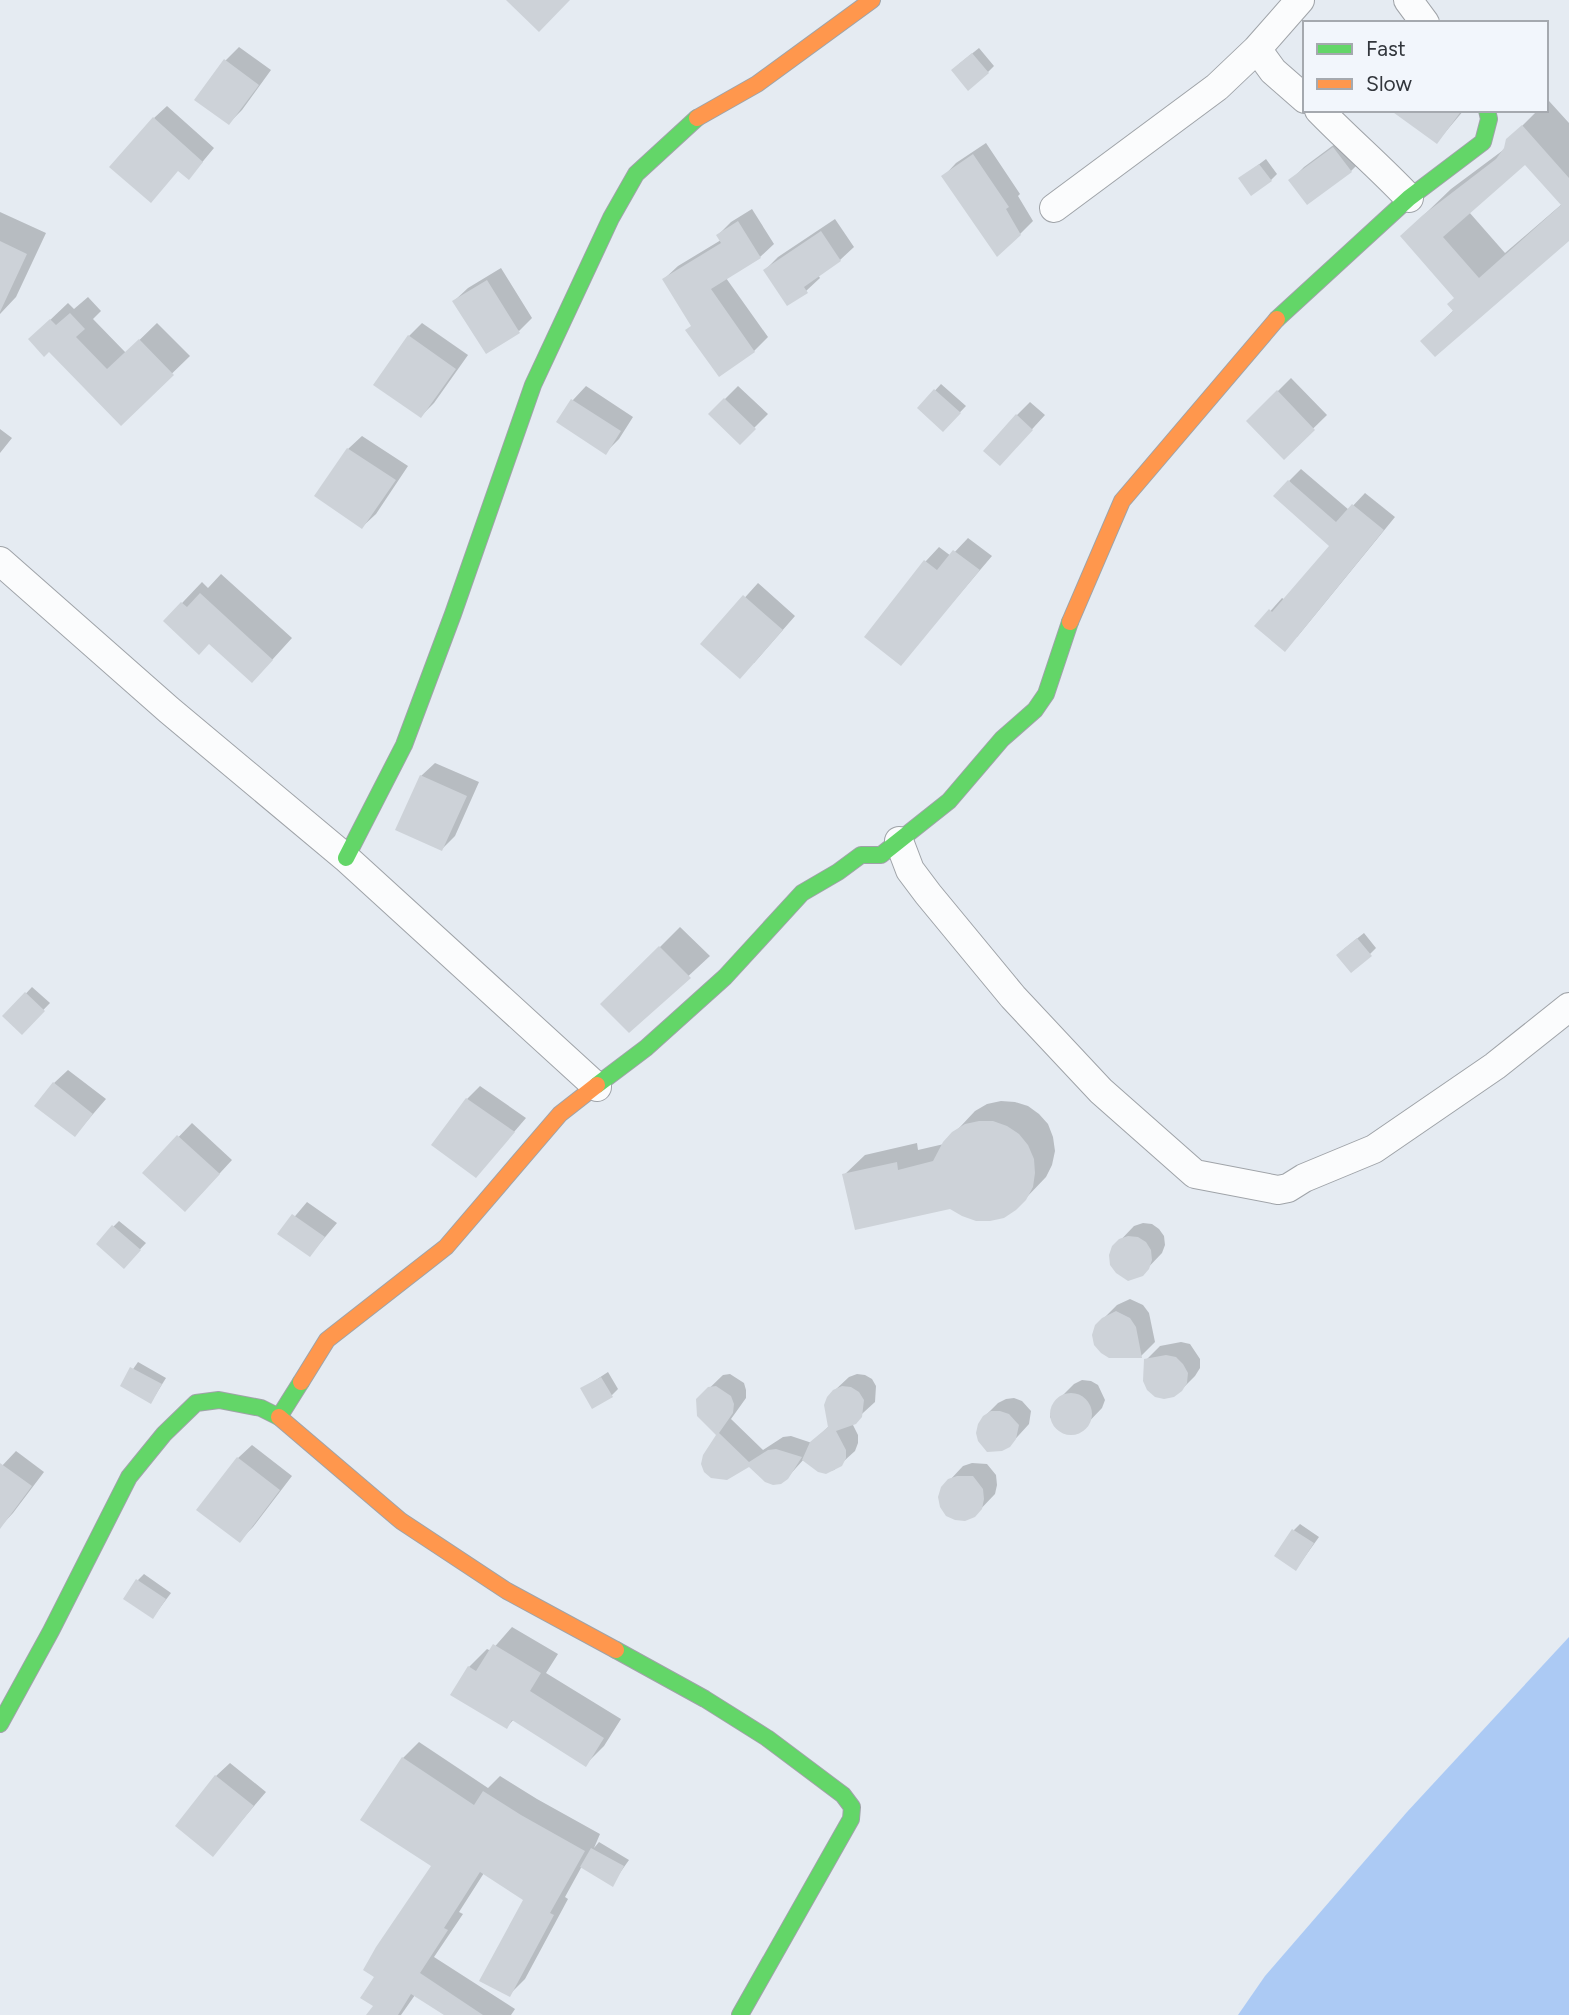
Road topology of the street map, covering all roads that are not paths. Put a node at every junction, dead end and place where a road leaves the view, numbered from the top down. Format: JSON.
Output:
{"nodes":[{"id":1,"x":872,"y":0,"type":"edge"},
{"id":2,"x":1300,"y":0,"type":"edge"},
{"id":3,"x":1408,"y":0,"type":"edge"},
{"id":4,"x":1423,"y":21,"type":"edge"},
{"id":5,"x":1257,"y":49,"type":"junction"},
{"id":6,"x":1303,"y":97,"type":"edge"},
{"id":7,"x":1321,"y":112,"type":"edge"},
{"id":8,"x":1487,"y":112,"type":"edge"},
{"id":9,"x":1409,"y":198,"type":"junction"},
{"id":10,"x":1054,"y":208,"type":"dead end"},
{"id":11,"x":0,"y":561,"type":"edge"},
{"id":12,"x":899,"y":841,"type":"junction"},
{"id":13,"x":346,"y":858,"type":"junction"},
{"id":14,"x":1569,"y":1007,"type":"edge"},
{"id":15,"x":597,"y":1087,"type":"junction"},
{"id":16,"x":279,"y":1417,"type":"junction"},
{"id":17,"x":0,"y":1724,"type":"edge"},
{"id":18,"x":740,"y":2015,"type":"edge"}],
"edges":[{"from":1,"to":13,"type":"street"},
{"from":2,"to":5,"type":"street"},
{"from":3,"to":4,"type":"street"},
{"from":5,"to":6,"type":"street"},
{"from":5,"to":10,"type":"street"},
{"from":7,"to":9,"type":"street"},
{"from":8,"to":9,"type":"street"},
{"from":9,"to":12,"type":"street"},
{"from":11,"to":13,"type":"street"},
{"from":12,"to":14,"type":"street"},
{"from":12,"to":15,"type":"street"},
{"from":13,"to":15,"type":"street"},
{"from":15,"to":16,"type":"street"},
{"from":16,"to":17,"type":"street"},
{"from":16,"to":18,"type":"street"}]}
